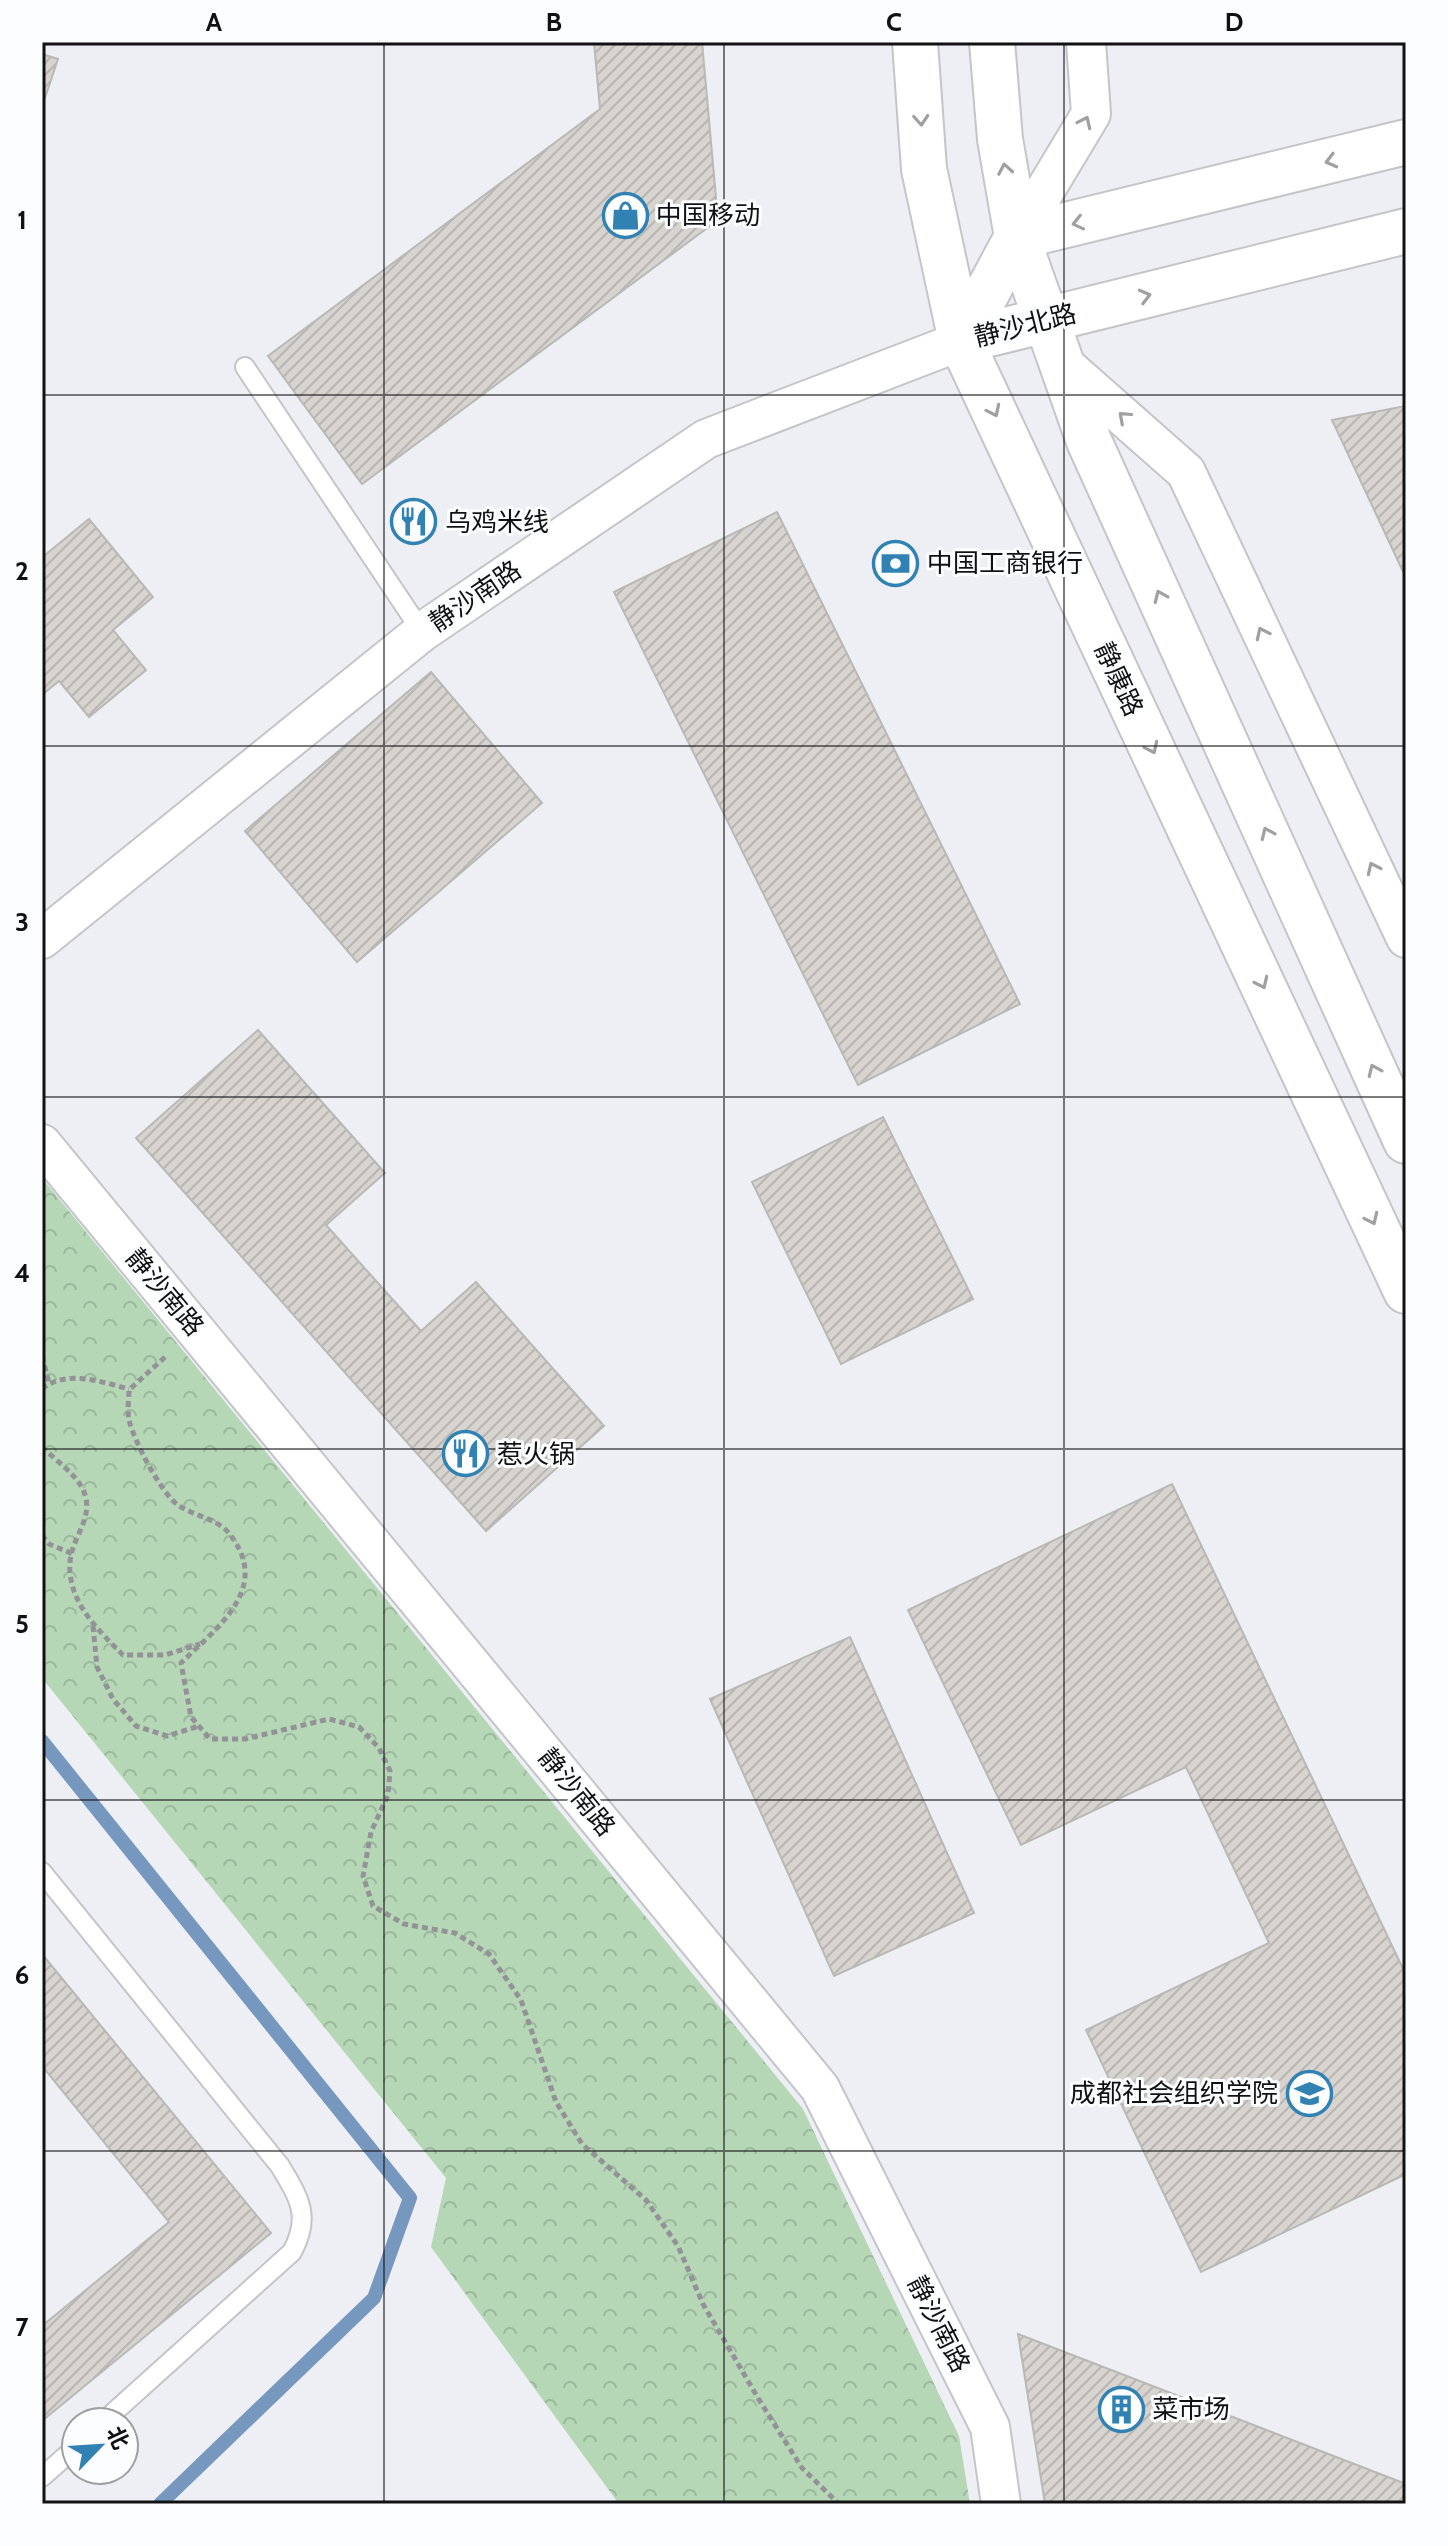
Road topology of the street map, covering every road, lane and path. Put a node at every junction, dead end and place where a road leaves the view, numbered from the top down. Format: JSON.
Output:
{"nodes":[{"id":1,"x":915,"y":42,"type":"edge"},
{"id":2,"x":992,"y":42,"type":"edge"},
{"id":3,"x":1086,"y":42,"type":"edge"},
{"id":4,"x":1406,"y":142,"type":"edge"},
{"id":5,"x":1406,"y":231,"type":"edge"},
{"id":6,"x":1017,"y":237,"type":"junction"},
{"id":7,"x":1052,"y":340,"type":"junction"},
{"id":8,"x":961,"y":341,"type":"junction"},
{"id":9,"x":245,"y":367,"type":"dead end"},
{"id":10,"x":422,"y":632,"type":"junction"},
{"id":11,"x":1406,"y":938,"type":"edge"},
{"id":12,"x":42,"y":939,"type":"edge"},
{"id":13,"x":1406,"y":1141,"type":"edge"},
{"id":14,"x":42,"y":1144,"type":"edge"},
{"id":15,"x":1406,"y":1291,"type":"edge"},
{"id":16,"x":196,"y":1330,"type":"junction"},
{"id":17,"x":42,"y":1356,"type":"edge"},
{"id":18,"x":49,"y":1383,"type":"junction"},
{"id":19,"x":42,"y":1389,"type":"edge"},
{"id":20,"x":129,"y":1390,"type":"junction"},
{"id":21,"x":42,"y":1447,"type":"edge"},
{"id":22,"x":42,"y":1535,"type":"edge"},
{"id":23,"x":73,"y":1554,"type":"junction"},
{"id":24,"x":93,"y":1625,"type":"junction"},
{"id":25,"x":201,"y":1644,"type":"junction"},
{"id":26,"x":199,"y":1726,"type":"junction"},
{"id":27,"x":42,"y":1872,"type":"edge"},
{"id":28,"x":121,"y":2406,"type":"edge"},
{"id":29,"x":60,"y":2461,"type":"edge"},
{"id":30,"x":42,"y":2477,"type":"edge"},
{"id":31,"x":839,"y":2504,"type":"edge"},
{"id":32,"x":1001,"y":2504,"type":"edge"}],
"edges":[{"from":1,"to":8,"type":"main road","name":"静康路","one_way":true},
{"from":6,"to":2,"type":"main road","one_way":true},
{"from":6,"to":3,"type":"street","one_way":true},
{"from":4,"to":6,"type":"main road","one_way":true},
{"from":7,"to":5,"type":"main road","name":"静沙北路","one_way":true},
{"from":6,"to":7,"type":"main road"},
{"from":6,"to":8,"type":"main road","name":"静沙北路"},
{"from":7,"to":8,"type":"main road","name":"静沙北路"},
{"from":11,"to":7,"type":"street","one_way":true},
{"from":13,"to":7,"type":"main road","one_way":true},
{"from":8,"to":10,"type":"street","name":"静沙南路"},
{"from":8,"to":15,"type":"main road","name":"静康路","one_way":true},
{"from":9,"to":10,"type":"lane"},
{"from":10,"to":12,"type":"street","name":"静沙南路"},
{"from":14,"to":16,"type":"street","name":"静沙南路"},
{"from":16,"to":20,"type":"path"},
{"from":16,"to":32,"type":"street","name":"静沙南路"},
{"from":17,"to":18,"type":"path"},
{"from":18,"to":19,"type":"path"},
{"from":18,"to":20,"type":"path"},
{"from":20,"to":25,"type":"path"},
{"from":21,"to":23,"type":"path"},
{"from":22,"to":23,"type":"path"},
{"from":23,"to":24,"type":"path"},
{"from":24,"to":25,"type":"path"},
{"from":24,"to":26,"type":"path"},
{"from":25,"to":26,"type":"path"},
{"from":26,"to":31,"type":"path"},
{"from":27,"to":28,"type":"lane"},
{"from":29,"to":30,"type":"lane"}]}
